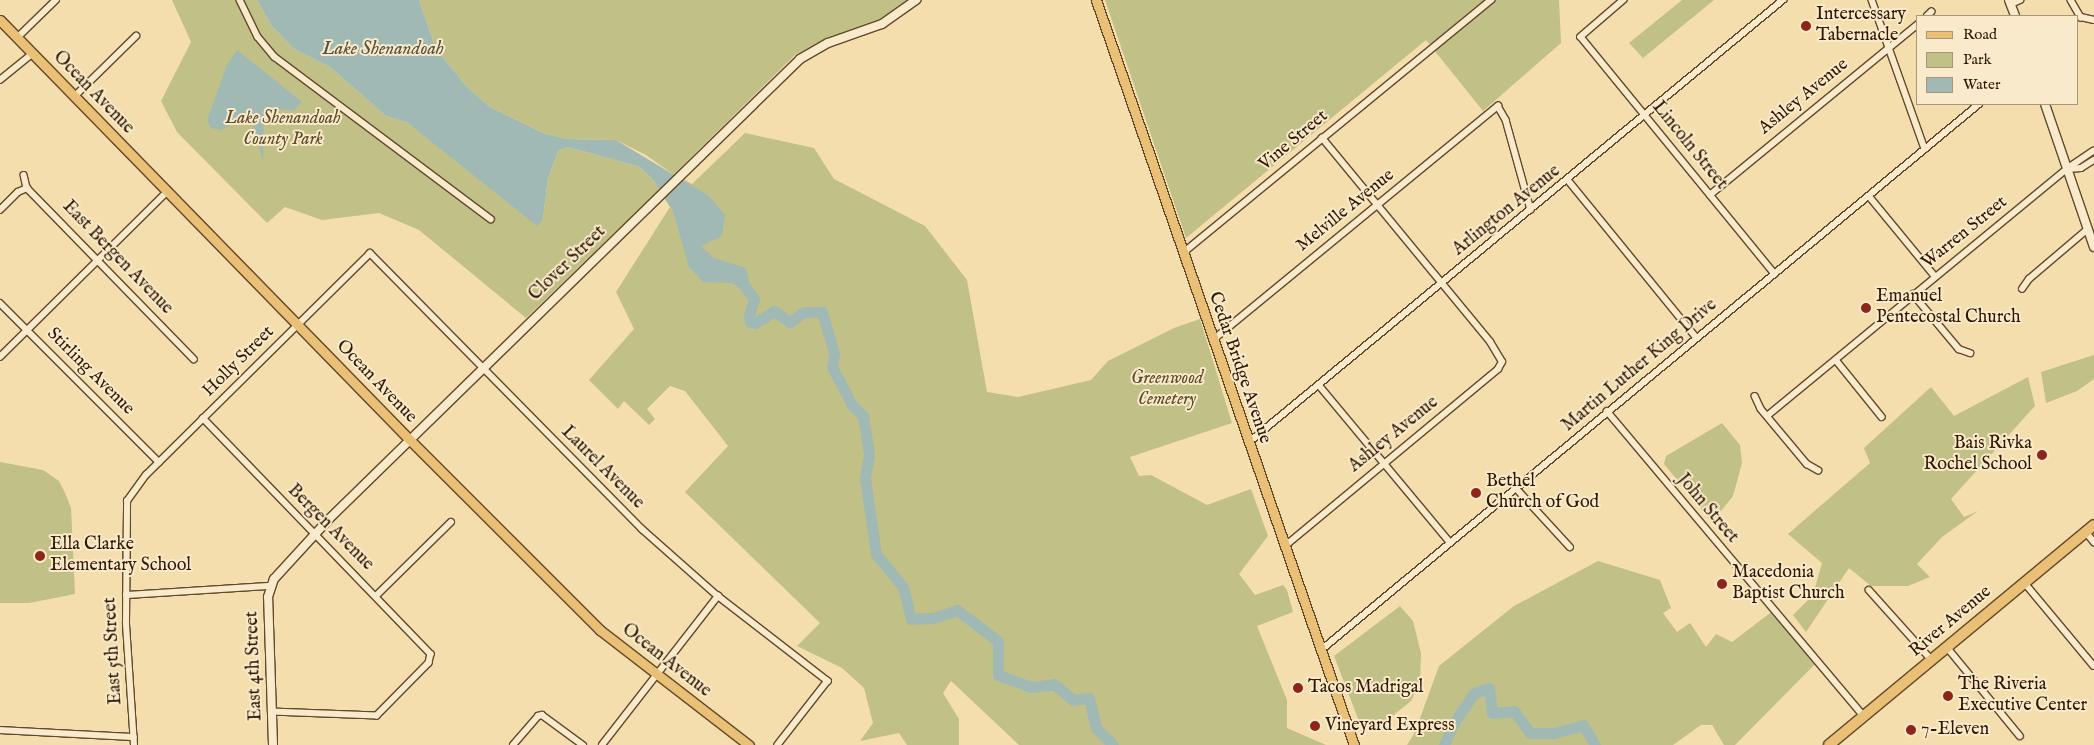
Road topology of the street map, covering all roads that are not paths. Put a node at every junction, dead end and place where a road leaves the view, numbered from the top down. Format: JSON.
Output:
{"nodes":[{"id":1,"x":56,"y":0,"type":"edge"},
{"id":2,"x":240,"y":0,"type":"edge"},
{"id":3,"x":916,"y":0,"type":"edge"},
{"id":4,"x":1096,"y":0,"type":"edge"},
{"id":5,"x":1491,"y":0,"type":"edge"},
{"id":6,"x":1624,"y":0,"type":"edge"},
{"id":7,"x":1783,"y":0,"type":"edge"},
{"id":8,"x":1872,"y":0,"type":"edge"},
{"id":9,"x":2020,"y":0,"type":"edge"},
{"id":10,"x":2071,"y":0,"type":"edge"},
{"id":11,"x":2010,"y":2,"type":"edge"},
{"id":12,"x":2015,"y":15,"type":"edge"},
{"id":13,"x":0,"y":20,"type":"edge"},
{"id":14,"x":2094,"y":20,"type":"edge"},
{"id":15,"x":1916,"y":26,"type":"edge"},
{"id":16,"x":136,"y":36,"type":"dead end"},
{"id":17,"x":17,"y":38,"type":"junction"},
{"id":18,"x":1889,"y":48,"type":"junction"},
{"id":19,"x":32,"y":54,"type":"junction"},
{"id":20,"x":0,"y":80,"type":"edge"},
{"id":21,"x":74,"y":97,"type":"junction"},
{"id":22,"x":1978,"y":105,"type":"edge"},
{"id":23,"x":2045,"y":105,"type":"edge"},
{"id":24,"x":1646,"y":117,"type":"junction"},
{"id":25,"x":1322,"y":138,"type":"junction"},
{"id":26,"x":1925,"y":149,"type":"junction"},
{"id":27,"x":2094,"y":150,"type":"edge"},
{"id":28,"x":2094,"y":160,"type":"edge"},
{"id":29,"x":2066,"y":169,"type":"junction"},
{"id":30,"x":24,"y":175,"type":"dead end"},
{"id":31,"x":1568,"y":180,"type":"junction"},
{"id":32,"x":27,"y":188,"type":"junction"},
{"id":33,"x":167,"y":192,"type":"junction"},
{"id":34,"x":1710,"y":195,"type":"junction"},
{"id":35,"x":1869,"y":196,"type":"junction"},
{"id":36,"x":1377,"y":205,"type":"junction"},
{"id":37,"x":0,"y":210,"type":"edge"},
{"id":38,"x":1531,"y":210,"type":"junction"},
{"id":39,"x":491,"y":219,"type":"dead end"},
{"id":40,"x":2088,"y":229,"type":"junction"},
{"id":41,"x":2094,"y":247,"type":"edge"},
{"id":42,"x":1182,"y":253,"type":"junction"},
{"id":43,"x":373,"y":256,"type":"joint"},
{"id":44,"x":98,"y":261,"type":"junction"},
{"id":45,"x":1775,"y":274,"type":"junction"},
{"id":46,"x":1936,"y":276,"type":"junction"},
{"id":47,"x":1441,"y":284,"type":"junction"},
{"id":48,"x":2022,"y":289,"type":"dead end"},
{"id":49,"x":1913,"y":294,"type":"junction"},
{"id":50,"x":0,"y":303,"type":"edge"},
{"id":51,"x":298,"y":324,"type":"junction"},
{"id":52,"x":27,"y":331,"type":"junction"},
{"id":53,"x":1696,"y":337,"type":"junction"},
{"id":54,"x":1213,"y":340,"type":"junction"},
{"id":55,"x":1970,"y":353,"type":"dead end"},
{"id":56,"x":0,"y":357,"type":"edge"},
{"id":57,"x":194,"y":359,"type":"dead end"},
{"id":58,"x":1836,"y":360,"type":"junction"},
{"id":59,"x":482,"y":369,"type":"junction"},
{"id":60,"x":1319,"y":385,"type":"junction"},
{"id":61,"x":1755,"y":396,"type":"dead end"},
{"id":62,"x":1607,"y":411,"type":"junction"},
{"id":63,"x":1767,"y":416,"type":"junction"},
{"id":64,"x":1882,"y":417,"type":"dead end"},
{"id":65,"x":203,"y":418,"type":"junction"},
{"id":66,"x":410,"y":440,"type":"junction"},
{"id":67,"x":1248,"y":443,"type":"junction"},
{"id":68,"x":159,"y":462,"type":"junction"},
{"id":69,"x":1383,"y":463,"type":"junction"},
{"id":70,"x":1818,"y":470,"type":"dead end"},
{"id":71,"x":1516,"y":488,"type":"junction"},
{"id":72,"x":129,"y":497,"type":"joint"},
{"id":73,"x":451,"y":522,"type":"dead end"},
{"id":74,"x":2090,"y":529,"type":"edge"},
{"id":75,"x":315,"y":535,"type":"junction"},
{"id":76,"x":1450,"y":542,"type":"junction"},
{"id":77,"x":2094,"y":542,"type":"edge"},
{"id":78,"x":1284,"y":546,"type":"junction"},
{"id":79,"x":1570,"y":547,"type":"dead end"},
{"id":80,"x":2024,"y":582,"type":"junction"},
{"id":81,"x":269,"y":586,"type":"junction"},
{"id":82,"x":1869,"y":590,"type":"dead end"},
{"id":83,"x":126,"y":594,"type":"junction"},
{"id":84,"x":376,"y":596,"type":"junction"},
{"id":85,"x":718,"y":596,"type":"junction"},
{"id":86,"x":1947,"y":647,"type":"junction"},
{"id":87,"x":1320,"y":651,"type":"junction"},
{"id":88,"x":1931,"y":659,"type":"junction"},
{"id":89,"x":2094,"y":666,"type":"edge"},
{"id":90,"x":657,"y":675,"type":"junction"},
{"id":91,"x":272,"y":712,"type":"junction"},
{"id":92,"x":1864,"y":716,"type":"junction"},
{"id":93,"x":0,"y":730,"type":"edge"},
{"id":94,"x":2020,"y":736,"type":"dead end"},
{"id":95,"x":134,"y":737,"type":"junction"},
{"id":96,"x":134,"y":745,"type":"edge"},
{"id":97,"x":273,"y":745,"type":"edge"},
{"id":98,"x":513,"y":745,"type":"edge"},
{"id":99,"x":583,"y":745,"type":"edge"},
{"id":100,"x":602,"y":745,"type":"edge"},
{"id":101,"x":749,"y":745,"type":"edge"},
{"id":102,"x":778,"y":745,"type":"edge"},
{"id":103,"x":1354,"y":745,"type":"edge"},
{"id":104,"x":1829,"y":745,"type":"edge"}],
"edges":[{"from":1,"to":17,"type":"street"},
{"from":2,"to":39,"type":"street"},
{"from":3,"to":59,"type":"street","name":"Clover Street"},
{"from":4,"to":42,"type":"main road","name":"Cedar Bridge Avenue"},
{"from":5,"to":25,"type":"street","name":"Vine Street"},
{"from":6,"to":24,"type":"street","name":"Lincoln Street"},
{"from":7,"to":24,"type":"street","name":"Arlington Avenue"},
{"from":8,"to":18,"type":"street"},
{"from":9,"to":11,"type":"street"},
{"from":10,"to":14,"type":"street"},
{"from":11,"to":12,"type":"street"},
{"from":13,"to":17,"type":"main road","name":"Ocean Avenue"},
{"from":15,"to":18,"type":"street","name":"Ashley Avenue"},
{"from":16,"to":21,"type":"street"},
{"from":17,"to":19,"type":"main road","name":"Ocean Avenue"},
{"from":18,"to":26,"type":"street"},
{"from":18,"to":34,"type":"street","name":"Ashley Avenue"},
{"from":19,"to":20,"type":"street"},
{"from":19,"to":21,"type":"main road","name":"Ocean Avenue"},
{"from":21,"to":33,"type":"main road","name":"Ocean Avenue"},
{"from":22,"to":26,"type":"street","name":"Martin Luther King Drive"},
{"from":23,"to":29,"type":"street"},
{"from":24,"to":31,"type":"street","name":"Arlington Avenue"},
{"from":24,"to":34,"type":"street","name":"Lincoln Street"},
{"from":25,"to":36,"type":"street"},
{"from":25,"to":42,"type":"street","name":"Vine Street"},
{"from":26,"to":35,"type":"street","name":"Martin Luther King Drive"},
{"from":27,"to":29,"type":"street","name":"Warren Street"},
{"from":28,"to":29,"type":"street"},
{"from":29,"to":40,"type":"street"},
{"from":29,"to":46,"type":"street","name":"Warren Street"},
{"from":30,"to":32,"type":"street"},
{"from":31,"to":38,"type":"street","name":"Arlington Avenue"},
{"from":31,"to":53,"type":"street"},
{"from":32,"to":37,"type":"street"},
{"from":32,"to":44,"type":"street","name":"East Bergen Avenue"},
{"from":33,"to":44,"type":"street"},
{"from":33,"to":51,"type":"main road","name":"Ocean Avenue"},
{"from":34,"to":45,"type":"street","name":"Lincoln Street"},
{"from":35,"to":45,"type":"street","name":"Martin Luther King Drive"},
{"from":35,"to":46,"type":"street"},
{"from":36,"to":38,"type":"street","name":"Melville Avenue"},
{"from":36,"to":47,"type":"street"},
{"from":36,"to":54,"type":"street","name":"Melville Avenue"},
{"from":38,"to":47,"type":"street","name":"Arlington Avenue"},
{"from":40,"to":41,"type":"street"},
{"from":40,"to":48,"type":"street"},
{"from":42,"to":54,"type":"main road","name":"Cedar Bridge Avenue"},
{"from":43,"to":51,"type":"street","name":"Holly Street"},
{"from":43,"to":59,"type":"street","name":"Laurel Avenue"},
{"from":44,"to":52,"type":"street"},
{"from":44,"to":57,"type":"street","name":"East Bergen Avenue"},
{"from":45,"to":53,"type":"street","name":"Martin Luther King Drive"},
{"from":46,"to":49,"type":"street","name":"Warren Street"},
{"from":47,"to":60,"type":"street","name":"Arlington Avenue"},
{"from":47,"to":69,"type":"street","name":"Ashley Avenue"},
{"from":49,"to":55,"type":"street"},
{"from":49,"to":58,"type":"street","name":"Warren Street"},
{"from":50,"to":52,"type":"street","name":"Stirling Avenue"},
{"from":51,"to":65,"type":"street","name":"Holly Street"},
{"from":51,"to":66,"type":"main road","name":"Ocean Avenue"},
{"from":52,"to":56,"type":"street"},
{"from":52,"to":68,"type":"street","name":"Stirling Avenue"},
{"from":53,"to":62,"type":"street","name":"Martin Luther King Drive"},
{"from":54,"to":67,"type":"main road","name":"Cedar Bridge Avenue"},
{"from":58,"to":63,"type":"street","name":"Warren Street"},
{"from":58,"to":64,"type":"street"},
{"from":59,"to":66,"type":"street","name":"Clover Street"},
{"from":59,"to":85,"type":"street","name":"Laurel Avenue"},
{"from":60,"to":67,"type":"street","name":"Arlington Avenue"},
{"from":60,"to":69,"type":"street"},
{"from":61,"to":63,"type":"street"},
{"from":62,"to":71,"type":"street","name":"Martin Luther King Drive"},
{"from":62,"to":92,"type":"street","name":"John Street"},
{"from":63,"to":70,"type":"street"},
{"from":65,"to":68,"type":"street","name":"Holly Street"},
{"from":65,"to":75,"type":"street","name":"Bergen Avenue"},
{"from":66,"to":75,"type":"street","name":"Clover Street"},
{"from":66,"to":90,"type":"main road","name":"Ocean Avenue"},
{"from":67,"to":78,"type":"main road","name":"Cedar Bridge Avenue"},
{"from":68,"to":72,"type":"street","name":"Holly Street"},
{"from":69,"to":76,"type":"street"},
{"from":69,"to":78,"type":"street","name":"Ashley Avenue"},
{"from":71,"to":76,"type":"street","name":"Martin Luther King Drive"},
{"from":71,"to":79,"type":"street"},
{"from":72,"to":83,"type":"street","name":"East 5th Street"},
{"from":73,"to":84,"type":"street"},
{"from":74,"to":77,"type":"street"},
{"from":74,"to":80,"type":"highway","name":"River Avenue"},
{"from":75,"to":81,"type":"street","name":"Clover Street"},
{"from":75,"to":84,"type":"street","name":"Bergen Avenue"},
{"from":76,"to":87,"type":"street","name":"Martin Luther King Drive"},
{"from":78,"to":87,"type":"main road","name":"Cedar Bridge Avenue"},
{"from":80,"to":86,"type":"highway","name":"River Avenue"},
{"from":80,"to":89,"type":"street"},
{"from":81,"to":83,"type":"street"},
{"from":81,"to":91,"type":"street","name":"East 4th Street"},
{"from":82,"to":88,"type":"street"},
{"from":83,"to":95,"type":"street","name":"East 5th Street"},
{"from":84,"to":91,"type":"street","name":"Bergen Avenue"},
{"from":85,"to":90,"type":"street"},
{"from":85,"to":102,"type":"street","name":"Laurel Avenue"},
{"from":86,"to":88,"type":"highway","name":"River Avenue"},
{"from":86,"to":94,"type":"street"},
{"from":87,"to":103,"type":"main road","name":"Cedar Bridge Avenue"},
{"from":88,"to":92,"type":"highway","name":"River Avenue"},
{"from":90,"to":100,"type":"street"},
{"from":90,"to":101,"type":"main road","name":"Ocean Avenue"},
{"from":91,"to":97,"type":"street","name":"East 4th Street"},
{"from":92,"to":104,"type":"highway","name":"River Avenue"},
{"from":93,"to":95,"type":"street"},
{"from":95,"to":96,"type":"street","name":"East 5th Street"},
{"from":98,"to":99,"type":"street"}]}
